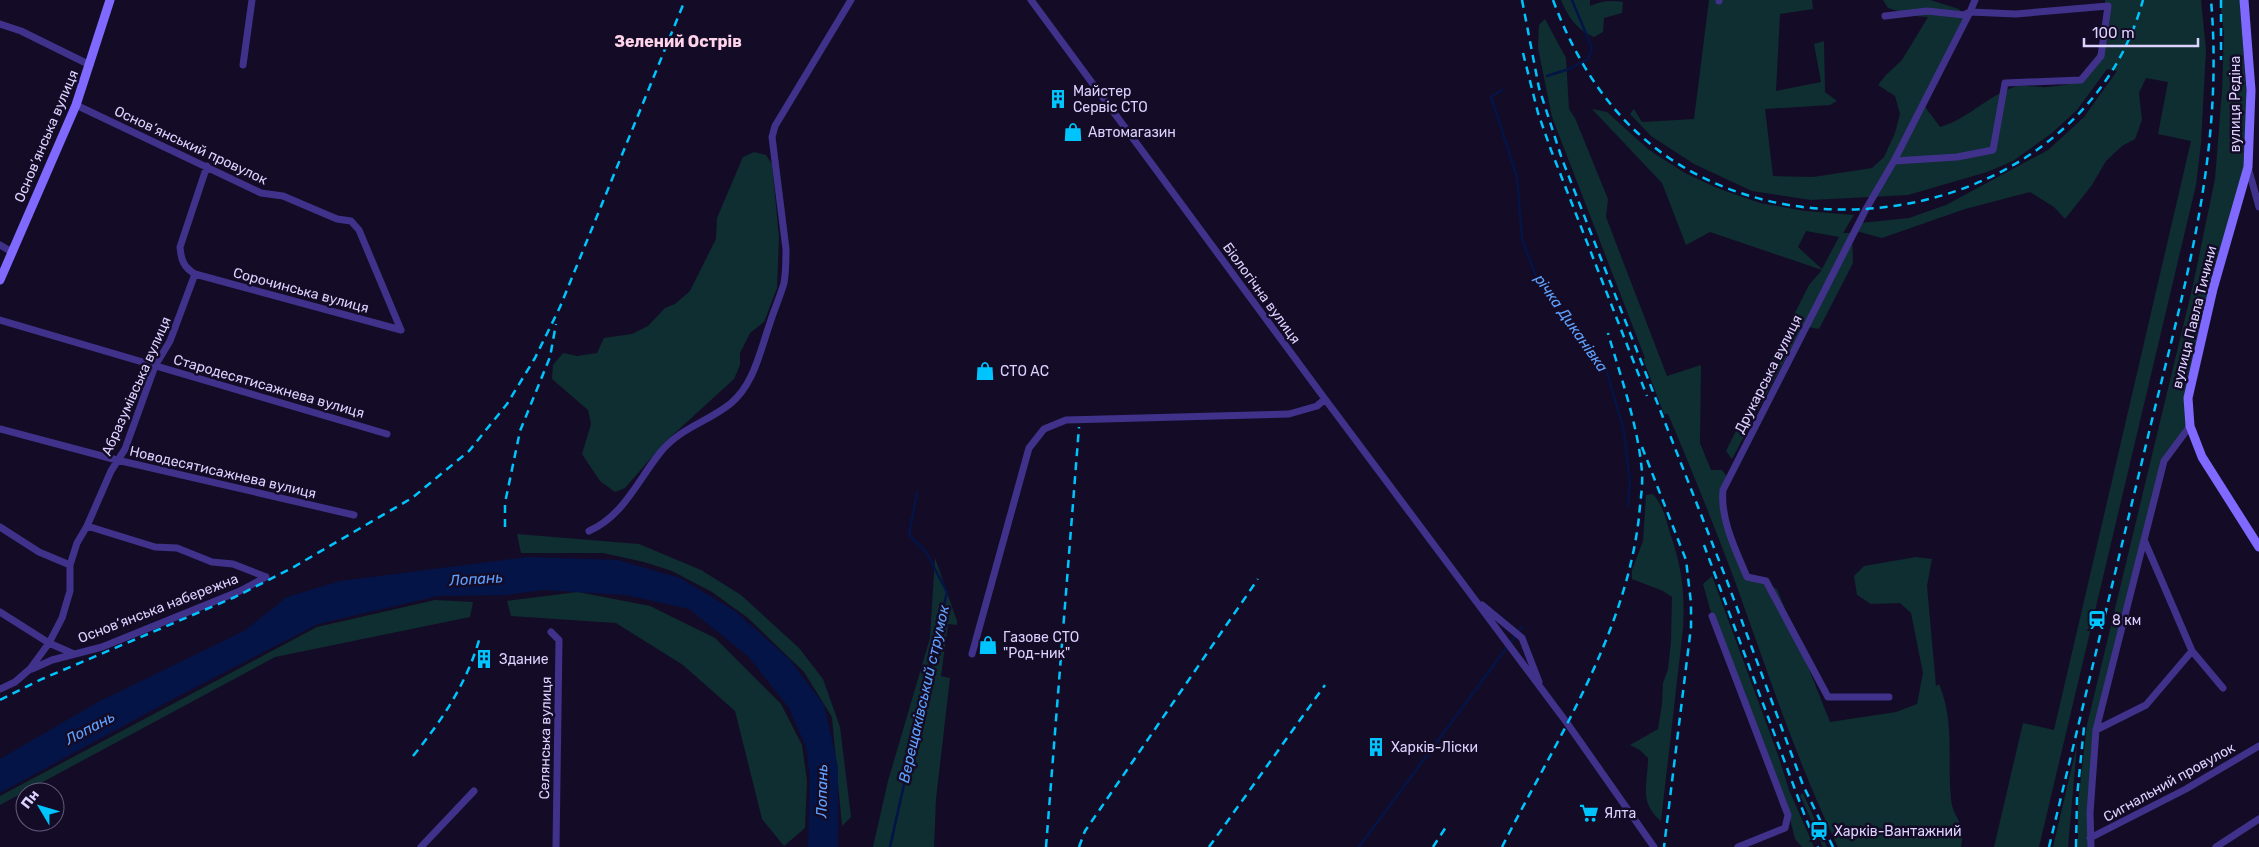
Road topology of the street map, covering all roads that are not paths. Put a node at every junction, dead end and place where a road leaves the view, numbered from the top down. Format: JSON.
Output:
{"nodes":[{"id":1,"x":110,"y":0,"type":"edge"},
{"id":2,"x":252,"y":0,"type":"edge"},
{"id":3,"x":851,"y":0,"type":"edge"},
{"id":4,"x":1031,"y":0,"type":"edge"},
{"id":5,"x":1974,"y":0,"type":"edge"},
{"id":6,"x":2244,"y":0,"type":"edge"},
{"id":7,"x":1970,"y":12,"type":"junction"},
{"id":8,"x":1885,"y":16,"type":"dead end"},
{"id":9,"x":0,"y":24,"type":"edge"},
{"id":10,"x":243,"y":65,"type":"dead end"},
{"id":11,"x":90,"y":66,"type":"junction"},
{"id":12,"x":76,"y":105,"type":"junction"},
{"id":13,"x":1894,"y":161,"type":"junction"},
{"id":14,"x":207,"y":166,"type":"junction"},
{"id":15,"x":2248,"y":167,"type":"junction"},
{"id":16,"x":2259,"y":207,"type":"edge"},
{"id":17,"x":0,"y":245,"type":"edge"},
{"id":18,"x":12,"y":252,"type":"junction"},
{"id":19,"x":195,"y":274,"type":"junction"},
{"id":20,"x":0,"y":280,"type":"edge"},
{"id":21,"x":0,"y":320,"type":"edge"},
{"id":22,"x":402,"y":330,"type":"joint"},
{"id":23,"x":155,"y":366,"type":"junction"},
{"id":24,"x":1324,"y":399,"type":"junction"},
{"id":25,"x":2190,"y":426,"type":"junction"},
{"id":26,"x":0,"y":429,"type":"edge"},
{"id":27,"x":387,"y":434,"type":"dead end"},
{"id":28,"x":116,"y":460,"type":"junction"},
{"id":29,"x":354,"y":515,"type":"dead end"},
{"id":30,"x":87,"y":526,"type":"junction"},
{"id":31,"x":0,"y":528,"type":"edge"},
{"id":32,"x":588,"y":531,"type":"dead end"},
{"id":33,"x":2144,"y":542,"type":"junction"},
{"id":34,"x":2259,"y":547,"type":"edge"},
{"id":35,"x":70,"y":565,"type":"junction"},
{"id":36,"x":1475,"y":600,"type":"junction"},
{"id":37,"x":0,"y":612,"type":"edge"},
{"id":38,"x":1712,"y":616,"type":"dead end"},
{"id":39,"x":551,"y":632,"type":"dead end"},
{"id":40,"x":50,"y":644,"type":"junction"},
{"id":41,"x":2192,"y":651,"type":"junction"},
{"id":42,"x":74,"y":654,"type":"junction"},
{"id":43,"x":972,"y":654,"type":"dead end"},
{"id":44,"x":30,"y":669,"type":"junction"},
{"id":45,"x":2224,"y":688,"type":"dead end"},
{"id":46,"x":0,"y":689,"type":"edge"},
{"id":47,"x":1542,"y":690,"type":"junction"},
{"id":48,"x":1889,"y":697,"type":"dead end"},
{"id":49,"x":2096,"y":730,"type":"junction"},
{"id":50,"x":2259,"y":746,"type":"edge"},
{"id":51,"x":474,"y":791,"type":"dead end"},
{"id":52,"x":2259,"y":819,"type":"edge"},
{"id":53,"x":2090,"y":838,"type":"junction"},
{"id":54,"x":420,"y":847,"type":"edge"},
{"id":55,"x":556,"y":847,"type":"edge"},
{"id":56,"x":1654,"y":847,"type":"edge"},
{"id":57,"x":1738,"y":847,"type":"edge"},
{"id":58,"x":2091,"y":847,"type":"edge"},
{"id":59,"x":2216,"y":847,"type":"edge"}],
"edges":[{"from":1,"to":11,"type":"main road","name":"Основ’янська вулиця"},
{"from":2,"to":10,"type":"street"},
{"from":3,"to":32,"type":"street"},
{"from":4,"to":24,"type":"street","name":"Біологічна вулиця"},
{"from":5,"to":7,"type":"street","name":"Друкарська вулиця"},
{"from":6,"to":15,"type":"main road","name":"вулиця Рєдіна"},
{"from":7,"to":8,"type":"street"},
{"from":7,"to":13,"type":"street","name":"Друкарська вулиця"},
{"from":7,"to":13,"type":"street"},
{"from":9,"to":11,"type":"street"},
{"from":11,"to":12,"type":"main road","name":"Основ’янська вулиця"},
{"from":12,"to":14,"type":"street","name":"Основ’янський провулок"},
{"from":12,"to":18,"type":"main road","name":"Основ’янська вулиця"},
{"from":13,"to":48,"type":"street","name":"Друкарська вулиця"},
{"from":14,"to":19,"type":"street"},
{"from":14,"to":22,"type":"street","name":"Основ’янський провулок"},
{"from":15,"to":16,"type":"street","name":"вулиця Рєдіна"},
{"from":15,"to":25,"type":"main road","name":"вулиця Павла Тичини"},
{"from":17,"to":18,"type":"street"},
{"from":18,"to":20,"type":"main road","name":"Основ’янська вулиця"},
{"from":19,"to":22,"type":"street","name":"Сорочинська вулиця"},
{"from":19,"to":23,"type":"street","name":"Абразумівська вулиця"},
{"from":21,"to":23,"type":"street","name":"Стародесятисажнева вулиця"},
{"from":23,"to":27,"type":"street","name":"Стародесятисажнева вулиця"},
{"from":23,"to":28,"type":"street","name":"Абразумівська вулиця"},
{"from":24,"to":36,"type":"street","name":"Біологічна вулиця"},
{"from":24,"to":43,"type":"street"},
{"from":25,"to":33,"type":"street"},
{"from":25,"to":34,"type":"main road","name":"вулиця Павла Тичини"},
{"from":26,"to":28,"type":"street","name":"Новодесятисажнева вулиця"},
{"from":28,"to":29,"type":"street","name":"Новодесятисажнева вулиця"},
{"from":28,"to":30,"type":"street","name":"Абразумівська вулиця"},
{"from":30,"to":35,"type":"street","name":"Абразумівська вулиця"},
{"from":30,"to":42,"type":"street","name":"Основ’янська набережна"},
{"from":31,"to":35,"type":"street"},
{"from":33,"to":41,"type":"street"},
{"from":33,"to":49,"type":"street"},
{"from":35,"to":40,"type":"street","name":"Абразумівська вулиця"},
{"from":36,"to":47,"type":"street","name":"Біологічна вулиця"},
{"from":36,"to":47,"type":"street","name":"Біологічна вулиця"},
{"from":37,"to":40,"type":"street"},
{"from":38,"to":57,"type":"street"},
{"from":39,"to":55,"type":"street","name":"Селянська вулиця"},
{"from":40,"to":42,"type":"street"},
{"from":40,"to":44,"type":"street","name":"Абразумівська вулиця"},
{"from":41,"to":45,"type":"street"},
{"from":41,"to":49,"type":"street"},
{"from":42,"to":44,"type":"street","name":"Основ’янська набережна"},
{"from":44,"to":46,"type":"street"},
{"from":47,"to":56,"type":"street","name":"Біологічна вулиця"},
{"from":49,"to":53,"type":"street"},
{"from":50,"to":53,"type":"street","name":"Сигнальний провулок"},
{"from":51,"to":54,"type":"street"},
{"from":52,"to":59,"type":"street"},
{"from":53,"to":58,"type":"street"}]}
